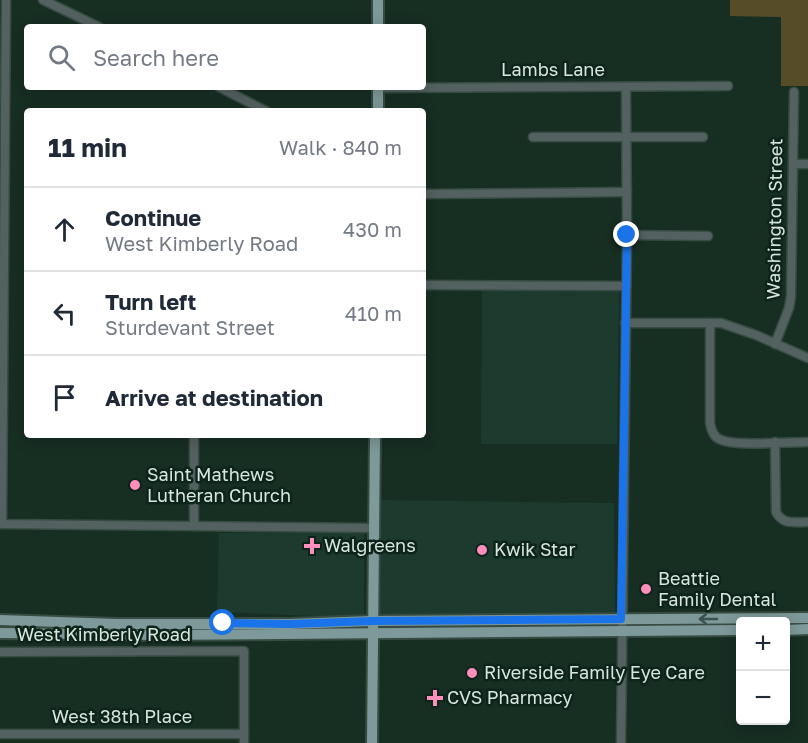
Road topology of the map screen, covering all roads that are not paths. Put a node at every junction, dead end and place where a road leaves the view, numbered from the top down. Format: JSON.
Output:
{"nodes":[{"id":1,"x":6,"y":0,"type":"edge"},
{"id":2,"x":43,"y":0,"type":"edge"},
{"id":3,"x":378,"y":0,"type":"edge"},
{"id":4,"x":93,"y":24,"type":"edge"},
{"id":5,"x":378,"y":24,"type":"edge"},
{"id":6,"x":728,"y":86,"type":"dead end"},
{"id":7,"x":426,"y":88,"type":"edge"},
{"id":8,"x":225,"y":90,"type":"edge"},
{"id":9,"x":378,"y":90,"type":"edge"},
{"id":10,"x":626,"y":91,"type":"dead end"},
{"id":11,"x":794,"y":92,"type":"dead end"},
{"id":12,"x":259,"y":108,"type":"edge"},
{"id":13,"x":378,"y":108,"type":"edge"},
{"id":14,"x":626,"y":136,"type":"junction"},
{"id":15,"x":533,"y":137,"type":"dead end"},
{"id":16,"x":703,"y":137,"type":"dead end"},
{"id":17,"x":793,"y":164,"type":"junction"},
{"id":18,"x":808,"y":164,"type":"edge"},
{"id":19,"x":627,"y":192,"type":"junction"},
{"id":20,"x":426,"y":194,"type":"edge"},
{"id":21,"x":2,"y":201,"type":"edge"},
{"id":22,"x":627,"y":235,"type":"junction"},
{"id":23,"x":708,"y":236,"type":"dead end"},
{"id":24,"x":426,"y":285,"type":"edge"},
{"id":25,"x":626,"y":286,"type":"junction"},
{"id":26,"x":625,"y":323,"type":"junction"},
{"id":27,"x":710,"y":324,"type":"junction"},
{"id":28,"x":775,"y":344,"type":"junction"},
{"id":29,"x":808,"y":358,"type":"edge"},
{"id":30,"x":194,"y":438,"type":"edge"},
{"id":31,"x":375,"y":438,"type":"edge"},
{"id":32,"x":775,"y":442,"type":"junction"},
{"id":33,"x":808,"y":442,"type":"edge"},
{"id":34,"x":808,"y":522,"type":"edge"},
{"id":35,"x":194,"y":526,"type":"junction"},
{"id":36,"x":374,"y":528,"type":"junction"},
{"id":37,"x":808,"y":618,"type":"edge"},
{"id":38,"x":621,"y":619,"type":"junction"},
{"id":39,"x":0,"y":620,"type":"edge"},
{"id":40,"x":372,"y":627,"type":"junction"},
{"id":41,"x":736,"y":630,"type":"edge"},
{"id":42,"x":790,"y":630,"type":"edge"},
{"id":43,"x":808,"y":630,"type":"edge"},
{"id":44,"x":621,"y":631,"type":"junction"},
{"id":45,"x":0,"y":633,"type":"edge"},
{"id":46,"x":0,"y":652,"type":"edge"},
{"id":47,"x":0,"y":734,"type":"edge"},
{"id":48,"x":244,"y":738,"type":"edge"},
{"id":49,"x":372,"y":743,"type":"edge"},
{"id":50,"x":621,"y":743,"type":"edge"}],
"edges":[{"from":1,"to":21,"type":"street"},
{"from":2,"to":4,"type":"street"},
{"from":3,"to":5,"type":"main road"},
{"from":6,"to":7,"type":"street","name":"Lambs Lane"},
{"from":8,"to":12,"type":"street"},
{"from":9,"to":13,"type":"main road"},
{"from":10,"to":14,"type":"street"},
{"from":11,"to":17,"type":"street","name":"Washington Street"},
{"from":14,"to":15,"type":"street"},
{"from":14,"to":16,"type":"street"},
{"from":14,"to":19,"type":"street"},
{"from":17,"to":18,"type":"street"},
{"from":17,"to":28,"type":"street","name":"Washington Street"},
{"from":19,"to":20,"type":"street"},
{"from":19,"to":22,"type":"street"},
{"from":21,"to":35,"type":"street"},
{"from":22,"to":23,"type":"street"},
{"from":22,"to":25,"type":"street"},
{"from":24,"to":25,"type":"street"},
{"from":25,"to":26,"type":"street"},
{"from":26,"to":27,"type":"street"},
{"from":26,"to":38,"type":"street"},
{"from":27,"to":28,"type":"street"},
{"from":27,"to":32,"type":"street"},
{"from":28,"to":29,"type":"street"},
{"from":30,"to":35,"type":"street"},
{"from":31,"to":36,"type":"main road"},
{"from":32,"to":33,"type":"street"},
{"from":32,"to":34,"type":"street"},
{"from":35,"to":36,"type":"street"},
{"from":36,"to":40,"type":"main road"},
{"from":37,"to":38,"type":"main road","name":"West Kimberly Road","one_way":true},
{"from":38,"to":40,"type":"main road","name":"West Kimberly Road"},
{"from":38,"to":44,"type":"street"},
{"from":39,"to":40,"type":"main road","name":"West Kimberly Road"},
{"from":40,"to":44,"type":"main road","name":"West Kimberly Road"},
{"from":40,"to":45,"type":"main road","name":"West Kimberly Road"},
{"from":40,"to":49,"type":"main road"},
{"from":41,"to":44,"type":"main road","name":"West Kimberly Road"},
{"from":42,"to":43,"type":"main road"},
{"from":44,"to":50,"type":"street"},
{"from":46,"to":48,"type":"street","name":"West Kimberly Road"},
{"from":47,"to":48,"type":"street","name":"West 38th Place"}]}
